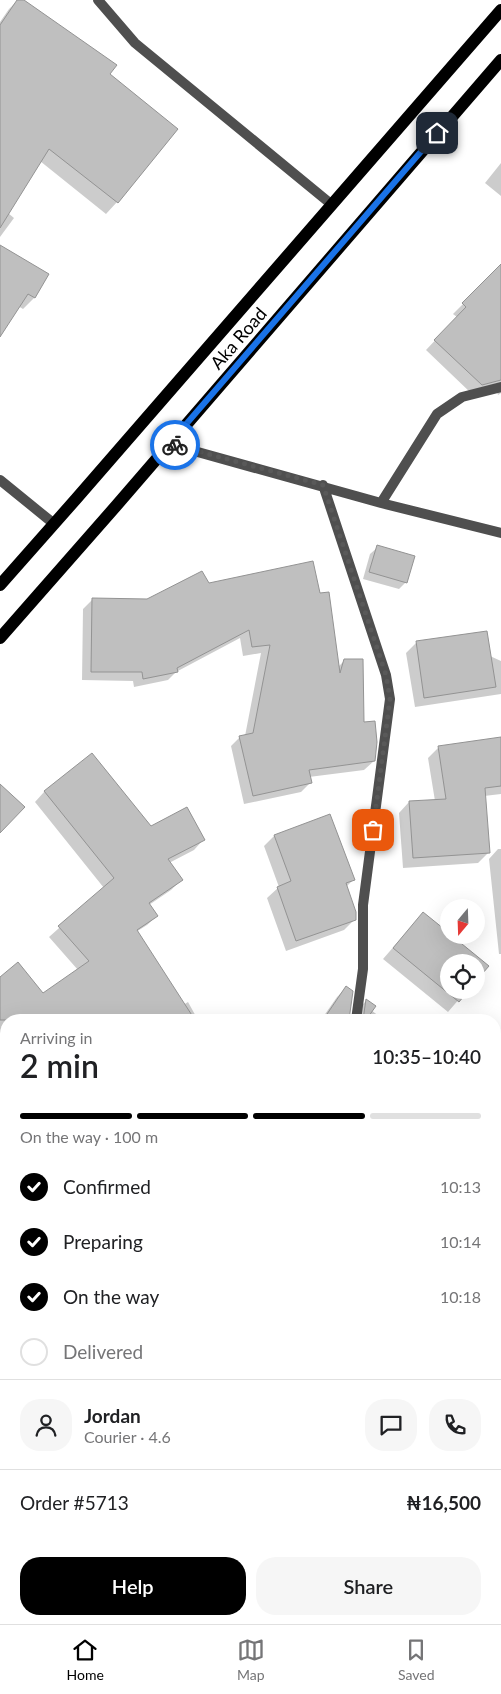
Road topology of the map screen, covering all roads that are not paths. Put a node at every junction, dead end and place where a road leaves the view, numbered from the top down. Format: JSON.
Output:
{"nodes":[{"id":1,"x":98,"y":0,"type":"edge"},
{"id":2,"x":501,"y":10,"type":"edge"},
{"id":3,"x":501,"y":60,"type":"edge"},
{"id":4,"x":331,"y":204,"type":"junction"},
{"id":5,"x":501,"y":387,"type":"edge"},
{"id":6,"x":169,"y":444,"type":"junction"},
{"id":7,"x":0,"y":480,"type":"edge"},
{"id":8,"x":323,"y":485,"type":"junction"},
{"id":9,"x":382,"y":503,"type":"junction"},
{"id":10,"x":53,"y":523,"type":"junction"},
{"id":11,"x":501,"y":533,"type":"edge"},
{"id":12,"x":0,"y":585,"type":"edge"},
{"id":13,"x":0,"y":638,"type":"edge"},
{"id":14,"x":357,"y":1014,"type":"edge"}],
"edges":[{"from":1,"to":4,"type":"street"},
{"from":2,"to":4,"type":"main road","name":"Aka Road"},
{"from":3,"to":6,"type":"main road","name":"Aka Road"},
{"from":4,"to":10,"type":"main road","name":"Aka Road"},
{"from":5,"to":9,"type":"street"},
{"from":6,"to":8,"type":"street"},
{"from":6,"to":13,"type":"main road","name":"Aka Road"},
{"from":7,"to":10,"type":"street"},
{"from":8,"to":9,"type":"street"},
{"from":8,"to":14,"type":"street"},
{"from":9,"to":11,"type":"street"},
{"from":10,"to":12,"type":"main road","name":"Aka Road"}]}
